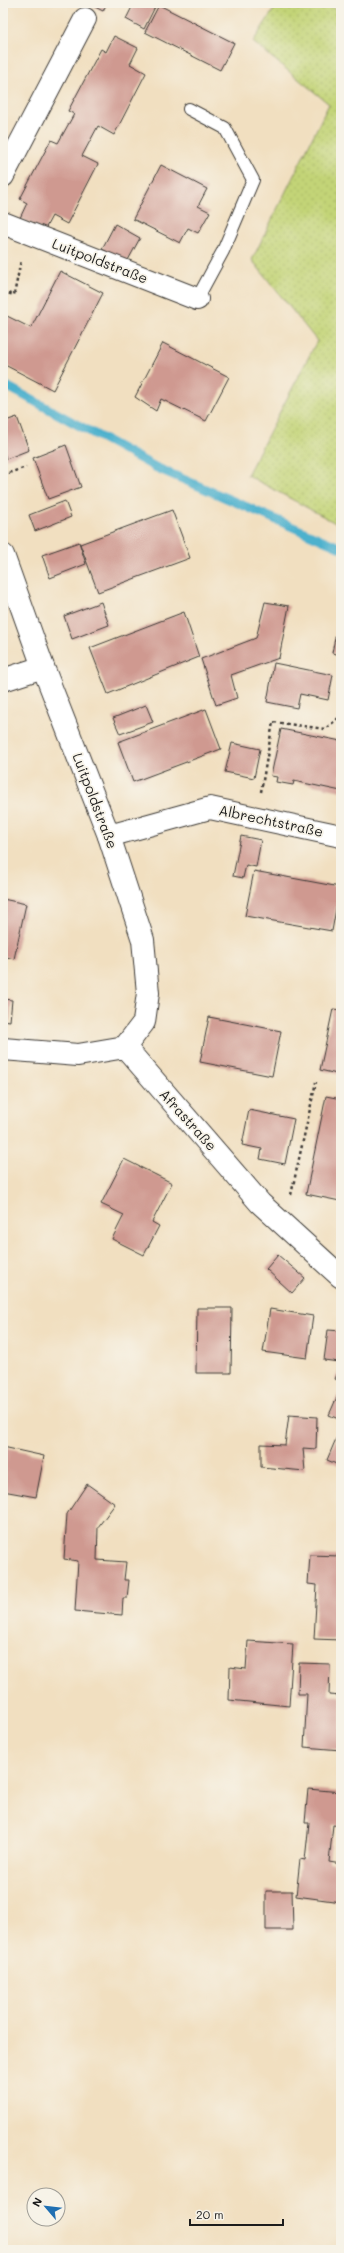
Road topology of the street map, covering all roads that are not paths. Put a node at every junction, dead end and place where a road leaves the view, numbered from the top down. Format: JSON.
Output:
{"nodes":[{"id":1,"x":85,"y":19,"type":"dead end"},
{"id":2,"x":189,"y":109,"type":"dead end"},
{"id":3,"x":3,"y":176,"type":"edge"},
{"id":4,"x":3,"y":223,"type":"edge"},
{"id":5,"x":197,"y":299,"type":"joint"},
{"id":6,"x":3,"y":555,"type":"edge"},
{"id":7,"x":43,"y":667,"type":"junction"},
{"id":8,"x":3,"y":680,"type":"edge"},
{"id":9,"x":109,"y":836,"type":"junction"},
{"id":10,"x":341,"y":836,"type":"edge"},
{"id":11,"x":125,"y":1047,"type":"junction"},
{"id":12,"x":3,"y":1049,"type":"edge"},
{"id":13,"x":341,"y":1277,"type":"edge"}],
"edges":[{"from":1,"to":3,"type":"street"},
{"from":2,"to":5,"type":"lane"},
{"from":4,"to":5,"type":"street","name":"Luitpoldstraße"},
{"from":6,"to":7,"type":"street","name":"Luitpoldstraße"},
{"from":7,"to":8,"type":"street"},
{"from":7,"to":9,"type":"street","name":"Luitpoldstraße"},
{"from":9,"to":10,"type":"street","name":"Albrechtstraße"},
{"from":9,"to":11,"type":"street","name":"Luitpoldstraße"},
{"from":11,"to":12,"type":"street"},
{"from":11,"to":13,"type":"street","name":"Afrastraße"}]}
